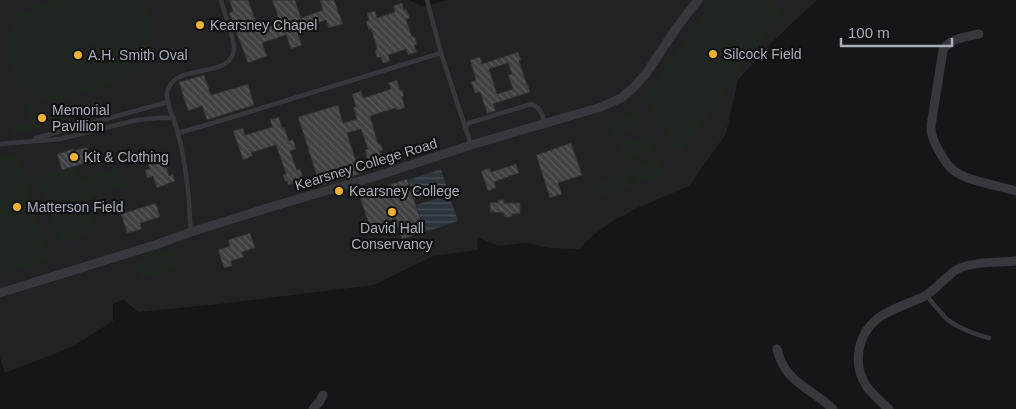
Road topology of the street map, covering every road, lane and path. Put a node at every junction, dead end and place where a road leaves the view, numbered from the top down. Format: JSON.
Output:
{"nodes":[{"id":1,"x":221,"y":0,"type":"edge"},
{"id":2,"x":427,"y":0,"type":"edge"},
{"id":3,"x":698,"y":0,"type":"edge"},
{"id":4,"x":979,"y":34,"type":"dead end"},
{"id":5,"x":441,"y":53,"type":"junction"},
{"id":6,"x":168,"y":102,"type":"junction"},
{"id":7,"x":174,"y":118,"type":"junction"},
{"id":8,"x":545,"y":123,"type":"junction"},
{"id":9,"x":466,"y":130,"type":"junction"},
{"id":10,"x":178,"y":133,"type":"junction"},
{"id":11,"x":28,"y":141,"type":"junction"},
{"id":12,"x":0,"y":144,"type":"edge"},
{"id":13,"x":471,"y":145,"type":"junction"},
{"id":14,"x":1016,"y":191,"type":"edge"},
{"id":15,"x":191,"y":232,"type":"junction"},
{"id":16,"x":1016,"y":260,"type":"edge"},
{"id":17,"x":0,"y":293,"type":"edge"},
{"id":18,"x":926,"y":295,"type":"junction"},
{"id":19,"x":989,"y":338,"type":"dead end"},
{"id":20,"x":777,"y":348,"type":"dead end"},
{"id":21,"x":324,"y":395,"type":"dead end"},
{"id":22,"x":313,"y":409,"type":"edge"},
{"id":23,"x":833,"y":409,"type":"edge"},
{"id":24,"x":889,"y":409,"type":"edge"}],
"edges":[{"from":1,"to":6,"type":"lane"},
{"from":2,"to":5,"type":"lane"},
{"from":3,"to":8,"type":"street","name":"Kearsney College Road"},
{"from":4,"to":14,"type":"street"},
{"from":5,"to":9,"type":"lane"},
{"from":5,"to":10,"type":"lane"},
{"from":6,"to":7,"type":"lane"},
{"from":6,"to":11,"type":"lane"},
{"from":7,"to":10,"type":"lane"},
{"from":7,"to":11,"type":"lane"},
{"from":8,"to":9,"type":"lane"},
{"from":8,"to":13,"type":"street","name":"Kearsney College Road"},
{"from":9,"to":13,"type":"lane"},
{"from":10,"to":15,"type":"lane"},
{"from":11,"to":12,"type":"lane"},
{"from":13,"to":15,"type":"street","name":"Kearsney College Road"},
{"from":15,"to":17,"type":"street","name":"Kearsney College Road"},
{"from":16,"to":18,"type":"street"},
{"from":18,"to":19,"type":"lane"},
{"from":18,"to":24,"type":"street"},
{"from":20,"to":23,"type":"street"},
{"from":21,"to":22,"type":"street"}]}
